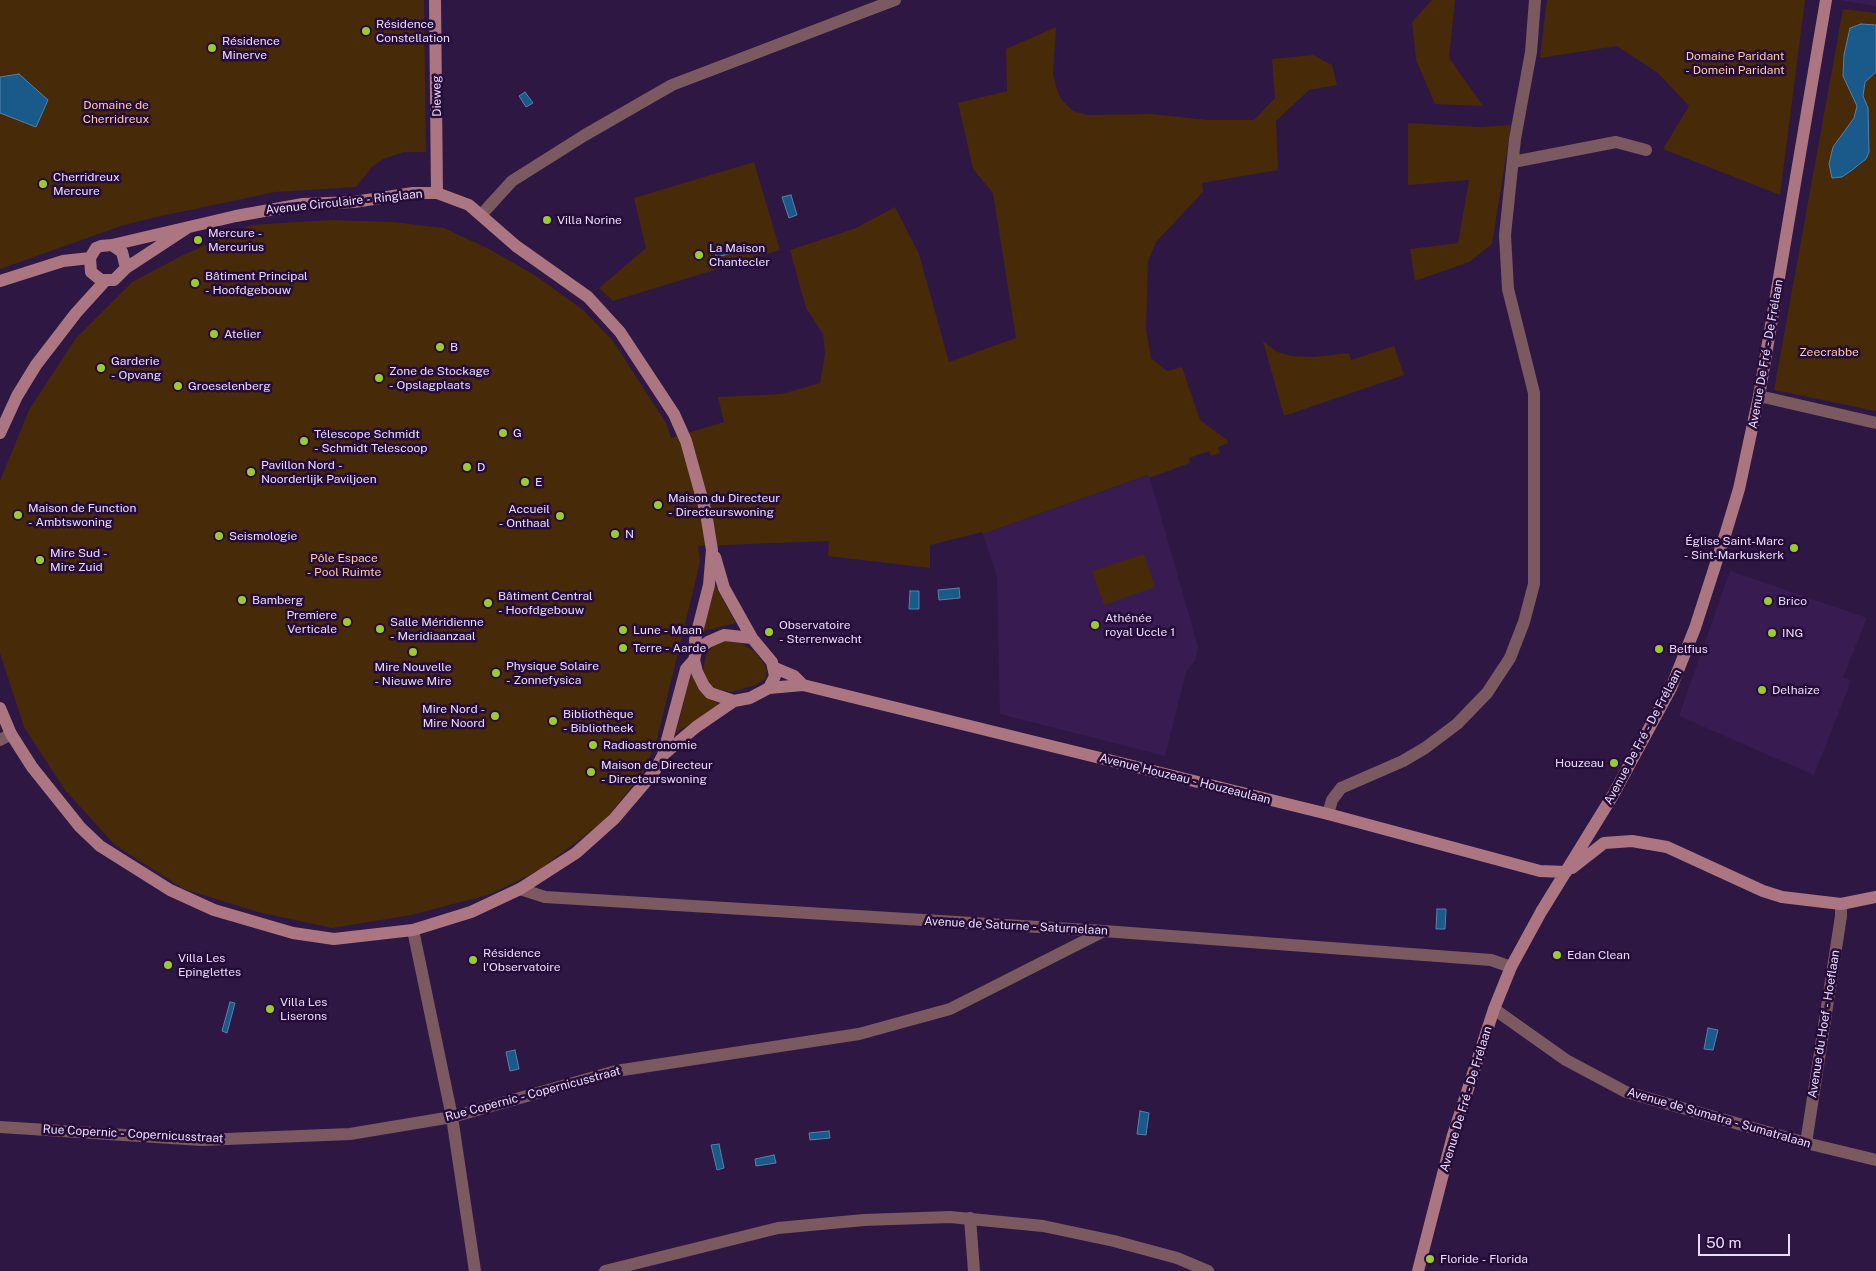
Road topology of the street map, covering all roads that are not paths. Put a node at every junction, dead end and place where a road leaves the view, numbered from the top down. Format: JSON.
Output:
{"nodes":[{"id":1,"x":435,"y":0,"type":"edge"},
{"id":2,"x":895,"y":0,"type":"edge"},
{"id":3,"x":1535,"y":0,"type":"edge"},
{"id":4,"x":1826,"y":0,"type":"edge"},
{"id":5,"x":1646,"y":150,"type":"dead end"},
{"id":6,"x":1513,"y":162,"type":"junction"},
{"id":7,"x":437,"y":193,"type":"junction"},
{"id":8,"x":482,"y":214,"type":"junction"},
{"id":9,"x":187,"y":228,"type":"junction"},
{"id":10,"x":112,"y":245,"type":"junction"},
{"id":11,"x":90,"y":258,"type":"junction"},
{"id":12,"x":126,"y":268,"type":"junction"},
{"id":13,"x":0,"y":281,"type":"edge"},
{"id":14,"x":105,"y":281,"type":"junction"},
{"id":15,"x":1759,"y":396,"type":"junction"},
{"id":16,"x":1876,"y":423,"type":"edge"},
{"id":17,"x":0,"y":433,"type":"edge"},
{"id":18,"x":712,"y":550,"type":"junction"},
{"id":19,"x":752,"y":638,"type":"junction"},
{"id":20,"x":695,"y":656,"type":"junction"},
{"id":21,"x":775,"y":668,"type":"junction"},
{"id":22,"x":803,"y":685,"type":"junction"},
{"id":23,"x":769,"y":688,"type":"junction"},
{"id":24,"x":734,"y":701,"type":"junction"},
{"id":25,"x":0,"y":708,"type":"edge"},
{"id":26,"x":5,"y":737,"type":"edge"},
{"id":27,"x":663,"y":756,"type":"junction"},
{"id":28,"x":1328,"y":814,"type":"junction"},
{"id":29,"x":1566,"y":872,"type":"junction"},
{"id":30,"x":520,"y":889,"type":"junction"},
{"id":31,"x":1876,"y":898,"type":"edge"},
{"id":32,"x":1841,"y":904,"type":"junction"},
{"id":33,"x":413,"y":930,"type":"junction"},
{"id":34,"x":1104,"y":931,"type":"junction"},
{"id":35,"x":1511,"y":968,"type":"junction"},
{"id":36,"x":1494,"y":1009,"type":"junction"},
{"id":37,"x":452,"y":1117,"type":"junction"},
{"id":38,"x":0,"y":1127,"type":"edge"},
{"id":39,"x":1806,"y":1143,"type":"junction"},
{"id":40,"x":1876,"y":1160,"type":"edge"},
{"id":41,"x":970,"y":1218,"type":"junction"},
{"id":42,"x":475,"y":1271,"type":"edge"},
{"id":43,"x":605,"y":1271,"type":"edge"},
{"id":44,"x":974,"y":1271,"type":"edge"},
{"id":45,"x":1208,"y":1271,"type":"edge"},
{"id":46,"x":1418,"y":1271,"type":"edge"}],
"edges":[{"from":1,"to":7,"type":"street","name":"Dieweg"},
{"from":2,"to":8,"type":"street"},
{"from":3,"to":6,"type":"street"},
{"from":4,"to":15,"type":"street","name":"Avenue De Fré - De Frélaan"},
{"from":5,"to":6,"type":"street"},
{"from":6,"to":28,"type":"street"},
{"from":7,"to":8,"type":"street","name":"Avenue Circulaire - Ringlaan"},
{"from":7,"to":9,"type":"street","name":"Avenue Circulaire - Ringlaan"},
{"from":8,"to":18,"type":"street","name":"Avenue Circulaire - Ringlaan"},
{"from":9,"to":10,"type":"street","name":"Avenue Circulaire - Ringlaan"},
{"from":9,"to":12,"type":"street","name":"Avenue Circulaire - Ringlaan"},
{"from":10,"to":11,"type":"street","name":"Avenue Circulaire - Ringlaan"},
{"from":10,"to":12,"type":"street"},
{"from":11,"to":13,"type":"street"},
{"from":11,"to":14,"type":"street"},
{"from":12,"to":14,"type":"street","name":"Avenue Circulaire - Ringlaan"},
{"from":14,"to":17,"type":"street","name":"Avenue Circulaire - Ringlaan"},
{"from":15,"to":16,"type":"street"},
{"from":15,"to":29,"type":"street","name":"Avenue De Fré - De Frélaan"},
{"from":18,"to":19,"type":"street"},
{"from":18,"to":20,"type":"street","name":"Avenue Circulaire - Ringlaan"},
{"from":19,"to":20,"type":"street"},
{"from":19,"to":21,"type":"street"},
{"from":20,"to":24,"type":"street"},
{"from":20,"to":27,"type":"street","name":"Avenue Circulaire - Ringlaan"},
{"from":21,"to":22,"type":"street","name":"Avenue Houzeau - Houzeaulaan"},
{"from":21,"to":23,"type":"street"},
{"from":22,"to":23,"type":"street","name":"Avenue Houzeau - Houzeaulaan"},
{"from":22,"to":28,"type":"street","name":"Avenue Houzeau - Houzeaulaan"},
{"from":23,"to":24,"type":"street"},
{"from":24,"to":27,"type":"street"},
{"from":25,"to":26,"type":"street","name":"Avenue Circulaire - Ringlaan"},
{"from":26,"to":33,"type":"street","name":"Avenue Circulaire - Ringlaan"},
{"from":27,"to":30,"type":"street","name":"Avenue Circulaire - Ringlaan"},
{"from":28,"to":29,"type":"street","name":"Avenue Houzeau - Houzeaulaan"},
{"from":29,"to":32,"type":"street"},
{"from":29,"to":35,"type":"street","name":"Avenue De Fré - De Frélaan"},
{"from":30,"to":33,"type":"street","name":"Avenue Circulaire - Ringlaan"},
{"from":30,"to":34,"type":"street","name":"Avenue de Saturne - Saturnelaan"},
{"from":31,"to":32,"type":"street"},
{"from":32,"to":39,"type":"street","name":"Avenue du Hoef - Hoeflaan"},
{"from":33,"to":37,"type":"street"},
{"from":34,"to":35,"type":"street","name":"Avenue de Saturne - Saturnelaan"},
{"from":34,"to":37,"type":"street","name":"Rue Copernic - Copernicusstraat"},
{"from":35,"to":36,"type":"street","name":"Avenue De Fré - De Frélaan"},
{"from":36,"to":39,"type":"street","name":"Avenue de Sumatra - Sumatralaan"},
{"from":36,"to":46,"type":"street","name":"Avenue De Fré - De Frélaan"},
{"from":37,"to":38,"type":"street","name":"Rue Copernic - Copernicusstraat"},
{"from":37,"to":42,"type":"street"},
{"from":39,"to":40,"type":"street","name":"Avenue de Sumatra - Sumatralaan"},
{"from":41,"to":43,"type":"street"},
{"from":41,"to":44,"type":"street"},
{"from":41,"to":45,"type":"street"}]}
